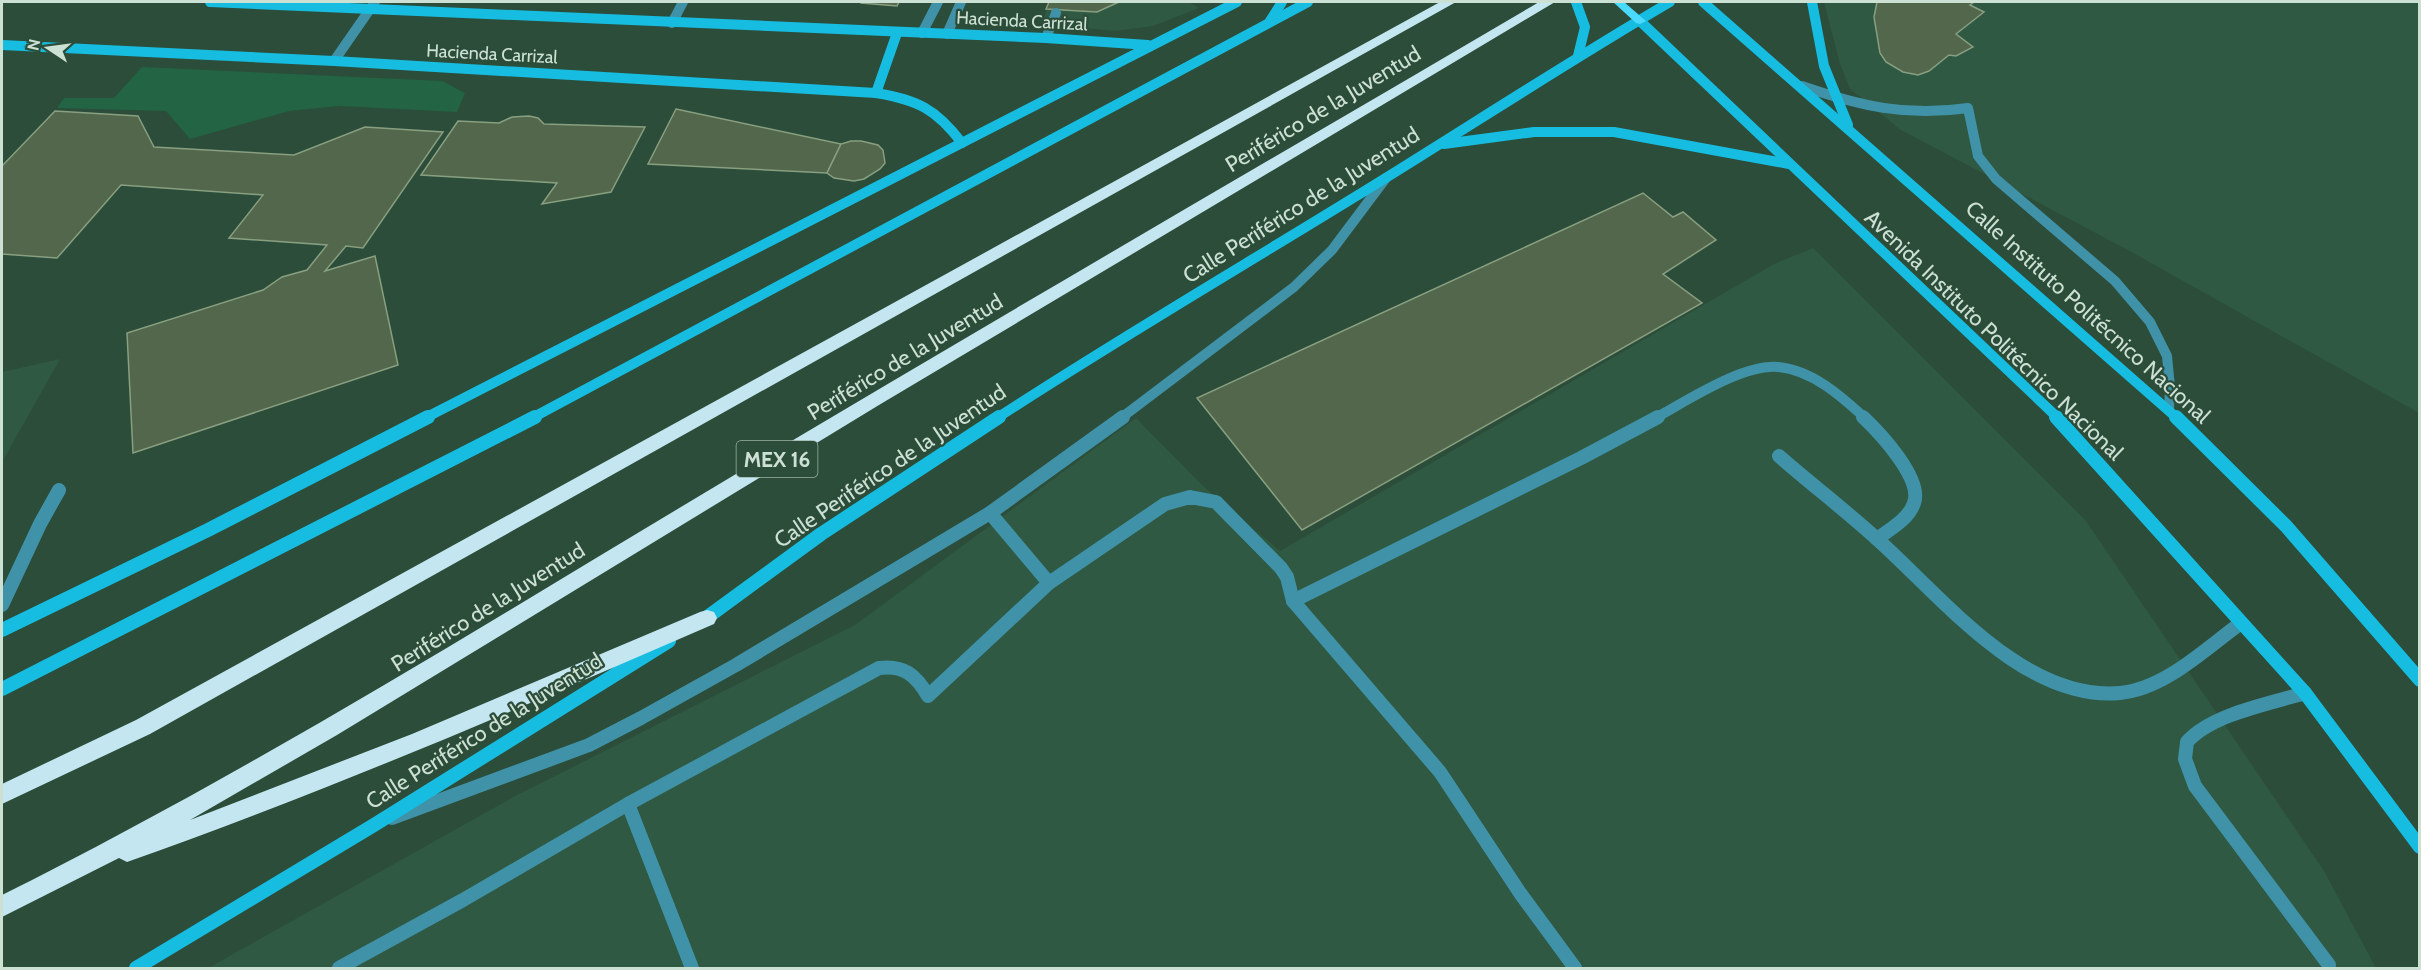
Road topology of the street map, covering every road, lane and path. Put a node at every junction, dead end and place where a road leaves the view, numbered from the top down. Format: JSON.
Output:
{"nodes":[{"id":1,"x":210,"y":2,"type":"edge"},
{"id":2,"x":683,"y":2,"type":"edge"},
{"id":3,"x":938,"y":2,"type":"edge"},
{"id":4,"x":961,"y":2,"type":"edge"},
{"id":5,"x":1237,"y":2,"type":"edge"},
{"id":6,"x":1282,"y":2,"type":"edge"},
{"id":7,"x":1308,"y":2,"type":"edge"},
{"id":8,"x":1449,"y":2,"type":"edge"},
{"id":9,"x":1548,"y":2,"type":"edge"},
{"id":10,"x":1576,"y":2,"type":"edge"},
{"id":11,"x":1618,"y":2,"type":"edge"},
{"id":12,"x":1670,"y":2,"type":"edge"},
{"id":13,"x":1703,"y":2,"type":"edge"},
{"id":14,"x":1812,"y":2,"type":"edge"},
{"id":15,"x":372,"y":6,"type":"edge"},
{"id":16,"x":1056,"y":13,"type":"dead end"},
{"id":17,"x":1640,"y":21,"type":"junction"},
{"id":18,"x":1269,"y":22,"type":"junction"},
{"id":19,"x":672,"y":23,"type":"junction"},
{"id":20,"x":897,"y":33,"type":"junction"},
{"id":21,"x":922,"y":33,"type":"junction"},
{"id":22,"x":947,"y":34,"type":"junction"},
{"id":23,"x":1046,"y":38,"type":"junction"},
{"id":24,"x":2,"y":45,"type":"edge"},
{"id":25,"x":1149,"y":45,"type":"junction"},
{"id":26,"x":1578,"y":56,"type":"junction"},
{"id":27,"x":333,"y":61,"type":"junction"},
{"id":28,"x":1802,"y":86,"type":"junction"},
{"id":29,"x":876,"y":93,"type":"junction"},
{"id":30,"x":1838,"y":99,"type":"junction"},
{"id":31,"x":1850,"y":129,"type":"junction"},
{"id":32,"x":962,"y":143,"type":"junction"},
{"id":33,"x":1437,"y":145,"type":"junction"},
{"id":34,"x":1789,"y":164,"type":"junction"},
{"id":35,"x":1386,"y":178,"type":"junction"},
{"id":36,"x":2169,"y":410,"type":"junction"},
{"id":37,"x":1779,"y":456,"type":"dead end"},
{"id":38,"x":59,"y":490,"type":"dead end"},
{"id":39,"x":990,"y":513,"type":"junction"},
{"id":40,"x":1876,"y":539,"type":"junction"},
{"id":41,"x":1049,"y":583,"type":"junction"},
{"id":42,"x":1293,"y":601,"type":"junction"},
{"id":43,"x":2,"y":605,"type":"edge"},
{"id":44,"x":707,"y":618,"type":"junction"},
{"id":45,"x":2241,"y":623,"type":"junction"},
{"id":46,"x":2,"y":630,"type":"edge"},
{"id":47,"x":2420,"y":680,"type":"edge"},
{"id":48,"x":2,"y":689,"type":"edge"},
{"id":49,"x":2305,"y":693,"type":"junction"},
{"id":50,"x":2,"y":794,"type":"edge"},
{"id":51,"x":628,"y":804,"type":"junction"},
{"id":52,"x":374,"y":825,"type":"junction"},
{"id":53,"x":2420,"y":847,"type":"edge"},
{"id":54,"x":86,"y":866,"type":"junction"},
{"id":55,"x":2,"y":906,"type":"edge"},
{"id":56,"x":2328,"y":967,"type":"edge"},
{"id":57,"x":136,"y":969,"type":"edge"},
{"id":58,"x":339,"y":969,"type":"edge"},
{"id":59,"x":692,"y":969,"type":"edge"},
{"id":60,"x":1575,"y":969,"type":"edge"}],
"edges":[{"from":1,"to":15,"type":"main road","name":"Hacienda Carrizal"},
{"from":2,"to":19,"type":"street"},
{"from":3,"to":21,"type":"street"},
{"from":4,"to":22,"type":"street"},
{"from":5,"to":25,"type":"main road"},
{"from":6,"to":18,"type":"main road"},
{"from":7,"to":18,"type":"main road"},
{"from":8,"to":50,"type":"highway","name":"Periférico de la Juventud"},
{"from":9,"to":54,"type":"highway","name":"Periférico de la Juventud","number":"MEX 16"},
{"from":10,"to":26,"type":"main road"},
{"from":11,"to":17,"type":"main road"},
{"from":12,"to":17,"type":"main road","name":"Calle Periférico de la Juventud"},
{"from":13,"to":28,"type":"main road","name":"Calle Instituto Politécnico Nacional"},
{"from":14,"to":30,"type":"main road"},
{"from":15,"to":19,"type":"main road","name":"Hacienda Carrizal"},
{"from":15,"to":27,"type":"street"},
{"from":16,"to":23,"type":"street"},
{"from":17,"to":26,"type":"main road","name":"Calle Periférico de la Juventud"},
{"from":17,"to":34,"type":"main road","name":"Avenida Instituto Politécnico Nacional"},
{"from":18,"to":48,"type":"main road"},
{"from":19,"to":20,"type":"main road","name":"Hacienda Carrizal"},
{"from":20,"to":21,"type":"main road","name":"Hacienda Carrizal"},
{"from":20,"to":29,"type":"main road"},
{"from":21,"to":22,"type":"main road","name":"Hacienda Carrizal"},
{"from":22,"to":23,"type":"main road","name":"Hacienda Carrizal"},
{"from":23,"to":25,"type":"main road","name":"Hacienda Carrizal"},
{"from":24,"to":27,"type":"main road","name":"Hacienda Carrizal"},
{"from":25,"to":32,"type":"main road"},
{"from":26,"to":33,"type":"main road","name":"Calle Periférico de la Juventud"},
{"from":27,"to":29,"type":"main road","name":"Hacienda Carrizal"},
{"from":28,"to":30,"type":"street"},
{"from":28,"to":31,"type":"main road","name":"Calle Instituto Politécnico Nacional"},
{"from":29,"to":32,"type":"main road","name":"Hacienda Carrizal"},
{"from":30,"to":31,"type":"main road"},
{"from":30,"to":36,"type":"street"},
{"from":31,"to":36,"type":"main road","name":"Calle Instituto Politécnico Nacional"},
{"from":32,"to":46,"type":"main road"},
{"from":33,"to":34,"type":"main road"},
{"from":33,"to":35,"type":"main road","name":"Calle Periférico de la Juventud"},
{"from":34,"to":45,"type":"main road","name":"Avenida Instituto Politécnico Nacional"},
{"from":35,"to":39,"type":"street"},
{"from":35,"to":44,"type":"main road","name":"Calle Periférico de la Juventud"},
{"from":36,"to":47,"type":"main road","name":"Calle Instituto Politécnico Nacional"},
{"from":37,"to":40,"type":"street"},
{"from":38,"to":43,"type":"street"},
{"from":39,"to":41,"type":"street"},
{"from":39,"to":52,"type":"street"},
{"from":40,"to":42,"type":"street"},
{"from":40,"to":45,"type":"street"},
{"from":41,"to":42,"type":"street"},
{"from":41,"to":51,"type":"street"},
{"from":42,"to":60,"type":"street"},
{"from":44,"to":52,"type":"main road","name":"Calle Periférico de la Juventud"},
{"from":44,"to":54,"type":"highway"},
{"from":45,"to":49,"type":"main road","name":"Avenida Instituto Politécnico Nacional"},
{"from":49,"to":53,"type":"main road"},
{"from":49,"to":56,"type":"street"},
{"from":51,"to":58,"type":"street"},
{"from":51,"to":59,"type":"street"},
{"from":52,"to":57,"type":"main road","name":"Calle Periférico de la Juventud"},
{"from":54,"to":55,"type":"highway","name":"Periférico de la Juventud","number":"MEX 16"}]}
